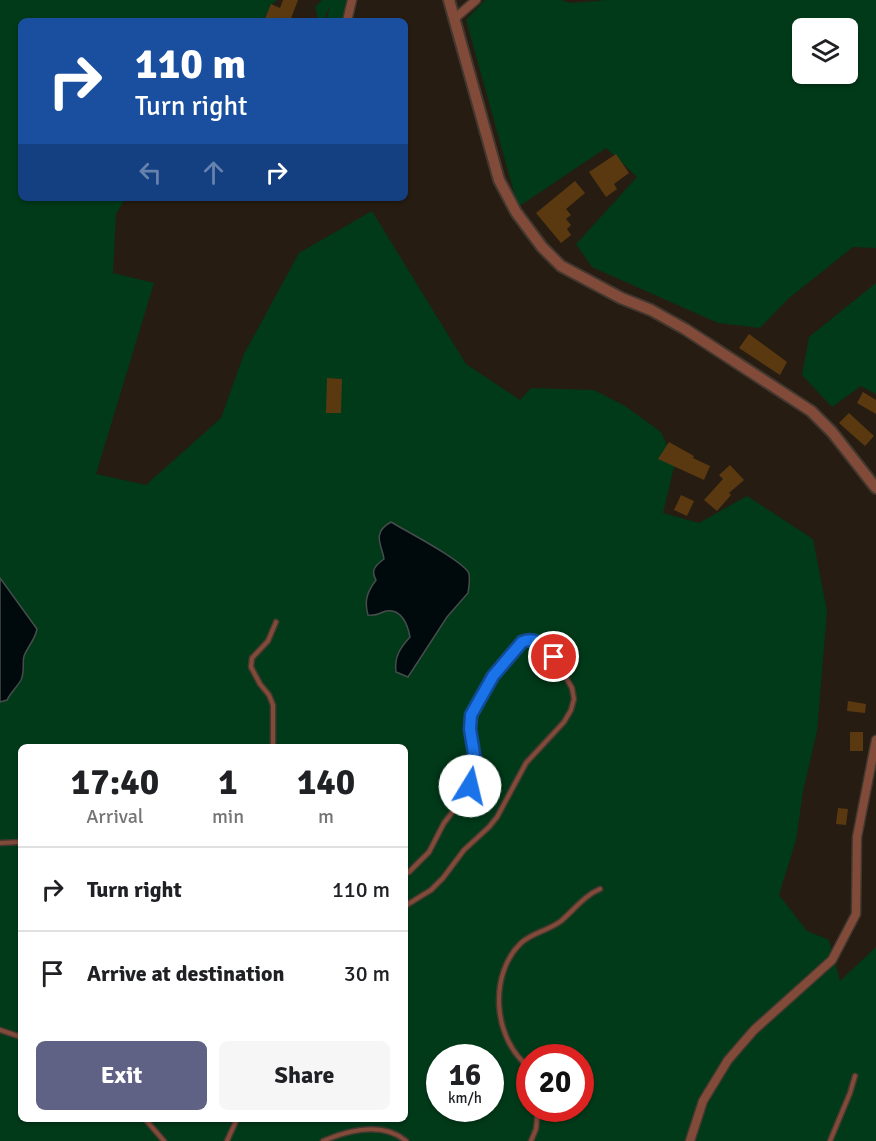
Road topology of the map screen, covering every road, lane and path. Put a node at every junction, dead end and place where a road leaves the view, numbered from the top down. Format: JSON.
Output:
{"nodes":[{"id":1,"x":352,"y":0,"type":"edge"},
{"id":2,"x":449,"y":0,"type":"edge"},
{"id":3,"x":476,"y":0,"type":"edge"},
{"id":4,"x":348,"y":18,"type":"edge"},
{"id":5,"x":454,"y":19,"type":"junction"},
{"id":6,"x":876,"y":488,"type":"edge"},
{"id":7,"x":276,"y":622,"type":"dead end"},
{"id":8,"x":876,"y":740,"type":"edge"},
{"id":9,"x":273,"y":744,"type":"edge"},
{"id":10,"x":18,"y":842,"type":"edge"},
{"id":11,"x":0,"y":843,"type":"edge"},
{"id":12,"x":408,"y":872,"type":"edge"},
{"id":13,"x":600,"y":889,"type":"dead end"},
{"id":14,"x":408,"y":904,"type":"edge"},
{"id":15,"x":0,"y":1030,"type":"edge"},
{"id":16,"x":18,"y":1035,"type":"edge"},
{"id":17,"x":516,"y":1055,"type":"edge"},
{"id":18,"x":855,"y":1076,"type":"dead end"},
{"id":19,"x":148,"y":1122,"type":"edge"},
{"id":20,"x":236,"y":1122,"type":"edge"},
{"id":21,"x":537,"y":1122,"type":"edge"},
{"id":22,"x":164,"y":1141,"type":"edge"},
{"id":23,"x":227,"y":1141,"type":"edge"},
{"id":24,"x":323,"y":1141,"type":"edge"},
{"id":25,"x":406,"y":1141,"type":"edge"},
{"id":26,"x":531,"y":1141,"type":"edge"},
{"id":27,"x":690,"y":1141,"type":"edge"},
{"id":28,"x":830,"y":1141,"type":"edge"}],
"edges":[{"from":1,"to":4,"type":"street"},
{"from":2,"to":5,"type":"street"},
{"from":3,"to":5,"type":"street"},
{"from":5,"to":6,"type":"street"},
{"from":7,"to":9,"type":"lane"},
{"from":8,"to":27,"type":"street"},
{"from":10,"to":11,"type":"lane"},
{"from":12,"to":14,"type":"lane"},
{"from":13,"to":17,"type":"lane"},
{"from":15,"to":16,"type":"lane"},
{"from":18,"to":28,"type":"lane"},
{"from":19,"to":22,"type":"lane"},
{"from":20,"to":23,"type":"lane"},
{"from":21,"to":26,"type":"lane"},
{"from":24,"to":25,"type":"lane"}]}
